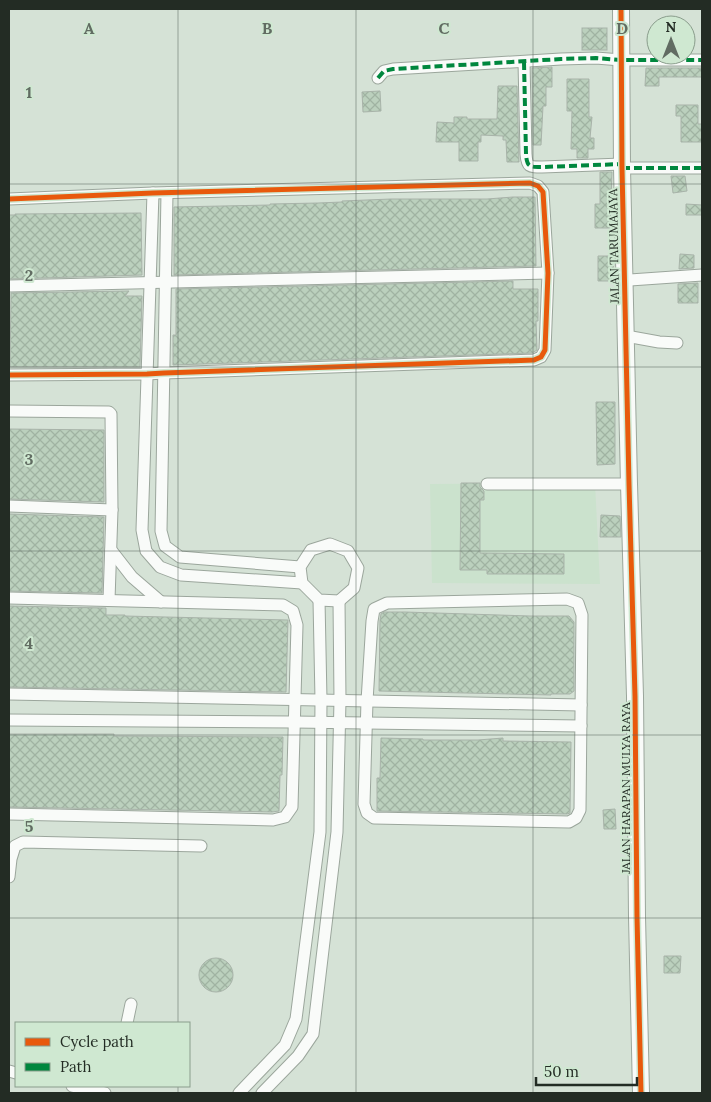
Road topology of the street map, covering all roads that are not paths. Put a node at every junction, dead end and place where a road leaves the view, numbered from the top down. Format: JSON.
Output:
{"nodes":[{"id":1,"x":621,"y":9,"type":"edge"},
{"id":2,"x":628,"y":60,"type":"junction"},
{"id":3,"x":702,"y":60,"type":"edge"},
{"id":4,"x":524,"y":62,"type":"junction"},
{"id":5,"x":378,"y":78,"type":"dead end"},
{"id":6,"x":627,"y":167,"type":"junction"},
{"id":7,"x":702,"y":168,"type":"edge"},
{"id":8,"x":153,"y":193,"type":"junction"},
{"id":9,"x":167,"y":193,"type":"junction"},
{"id":10,"x":9,"y":199,"type":"edge"},
{"id":11,"x":548,"y":273,"type":"junction"},
{"id":12,"x":702,"y":275,"type":"edge"},
{"id":13,"x":628,"y":281,"type":"junction"},
{"id":14,"x":150,"y":282,"type":"junction"},
{"id":15,"x":165,"y":282,"type":"junction"},
{"id":16,"x":9,"y":286,"type":"edge"},
{"id":17,"x":633,"y":337,"type":"junction"},
{"id":18,"x":677,"y":343,"type":"dead end"},
{"id":19,"x":164,"y":373,"type":"junction"},
{"id":20,"x":147,"y":374,"type":"junction"},
{"id":21,"x":9,"y":375,"type":"edge"},
{"id":22,"x":9,"y":411,"type":"edge"},
{"id":23,"x":487,"y":484,"type":"dead end"},
{"id":24,"x":629,"y":484,"type":"junction"},
{"id":25,"x":9,"y":506,"type":"edge"},
{"id":26,"x":112,"y":510,"type":"junction"},
{"id":27,"x":111,"y":550,"type":"junction"},
{"id":28,"x":300,"y":567,"type":"junction"},
{"id":29,"x":302,"y":583,"type":"junction"},
{"id":30,"x":9,"y":598,"type":"edge"},
{"id":31,"x":109,"y":600,"type":"junction"},
{"id":32,"x":319,"y":600,"type":"junction"},
{"id":33,"x":339,"y":601,"type":"junction"},
{"id":34,"x":161,"y":602,"type":"junction"},
{"id":35,"x":9,"y":694,"type":"edge"},
{"id":36,"x":295,"y":700,"type":"junction"},
{"id":37,"x":321,"y":700,"type":"junction"},
{"id":38,"x":340,"y":700,"type":"junction"},
{"id":39,"x":367,"y":701,"type":"junction"},
{"id":40,"x":581,"y":705,"type":"junction"},
{"id":41,"x":9,"y":720,"type":"edge"},
{"id":42,"x":294,"y":722,"type":"junction"},
{"id":43,"x":321,"y":722,"type":"junction"},
{"id":44,"x":339,"y":722,"type":"junction"},
{"id":45,"x":367,"y":723,"type":"junction"},
{"id":46,"x":581,"y":726,"type":"junction"},
{"id":47,"x":9,"y":814,"type":"edge"},
{"id":48,"x":320,"y":832,"type":"junction"},
{"id":49,"x":337,"y":832,"type":"junction"},
{"id":50,"x":201,"y":846,"type":"dead end"},
{"id":51,"x":9,"y":877,"type":"edge"},
{"id":52,"x":131,"y":1004,"type":"dead end"},
{"id":53,"x":127,"y":1022,"type":"edge"},
{"id":54,"x":77,"y":1087,"type":"edge"},
{"id":55,"x":105,"y":1093,"type":"edge"},
{"id":56,"x":239,"y":1093,"type":"edge"},
{"id":57,"x":262,"y":1093,"type":"edge"},
{"id":58,"x":641,"y":1093,"type":"edge"}],
"edges":[{"from":1,"to":2,"type":"street","name":"JALAN TARUMAJAYA"},
{"from":2,"to":3,"type":"street"},
{"from":2,"to":4,"type":"street"},
{"from":2,"to":6,"type":"street","name":"JALAN TARUMAJAYA"},
{"from":4,"to":5,"type":"street"},
{"from":4,"to":6,"type":"street"},
{"from":6,"to":7,"type":"street"},
{"from":6,"to":13,"type":"street","name":"JALAN TARUMAJAYA"},
{"from":8,"to":9,"type":"street"},
{"from":8,"to":10,"type":"street"},
{"from":8,"to":14,"type":"street"},
{"from":9,"to":11,"type":"street"},
{"from":9,"to":15,"type":"street"},
{"from":11,"to":15,"type":"street"},
{"from":11,"to":19,"type":"street"},
{"from":12,"to":13,"type":"street"},
{"from":13,"to":17,"type":"street","name":"JALAN TARUMAJAYA"},
{"from":14,"to":15,"type":"street"},
{"from":14,"to":16,"type":"street"},
{"from":14,"to":20,"type":"street"},
{"from":15,"to":19,"type":"street"},
{"from":17,"to":18,"type":"street"},
{"from":17,"to":24,"type":"street","name":"JALAN TARUMAJAYA"},
{"from":19,"to":20,"type":"street"},
{"from":19,"to":28,"type":"street"},
{"from":20,"to":21,"type":"street"},
{"from":20,"to":29,"type":"street"},
{"from":22,"to":26,"type":"street"},
{"from":23,"to":24,"type":"street"},
{"from":24,"to":58,"type":"street","name":"JALAN HARAPAN MULYA RAYA"},
{"from":25,"to":26,"type":"street"},
{"from":26,"to":27,"type":"street"},
{"from":27,"to":31,"type":"street"},
{"from":27,"to":34,"type":"street"},
{"from":28,"to":29,"type":"street"},
{"from":28,"to":33,"type":"street"},
{"from":29,"to":32,"type":"street"},
{"from":30,"to":31,"type":"street"},
{"from":31,"to":34,"type":"street"},
{"from":32,"to":33,"type":"street"},
{"from":32,"to":37,"type":"street"},
{"from":33,"to":38,"type":"street"},
{"from":34,"to":36,"type":"street"},
{"from":35,"to":36,"type":"street"},
{"from":36,"to":37,"type":"street"},
{"from":36,"to":42,"type":"street"},
{"from":37,"to":38,"type":"street"},
{"from":37,"to":43,"type":"street"},
{"from":38,"to":39,"type":"street"},
{"from":38,"to":44,"type":"street"},
{"from":39,"to":40,"type":"street"},
{"from":39,"to":40,"type":"street"},
{"from":39,"to":45,"type":"street"},
{"from":40,"to":46,"type":"street"},
{"from":41,"to":42,"type":"street"},
{"from":42,"to":43,"type":"street"},
{"from":42,"to":47,"type":"street"},
{"from":43,"to":44,"type":"street"},
{"from":43,"to":48,"type":"street"},
{"from":44,"to":45,"type":"street"},
{"from":44,"to":49,"type":"street"},
{"from":45,"to":46,"type":"street"},
{"from":45,"to":46,"type":"street"},
{"from":48,"to":49,"type":"street"},
{"from":48,"to":56,"type":"street"},
{"from":49,"to":57,"type":"street"},
{"from":50,"to":51,"type":"street"},
{"from":52,"to":53,"type":"street"},
{"from":54,"to":55,"type":"street"}]}
